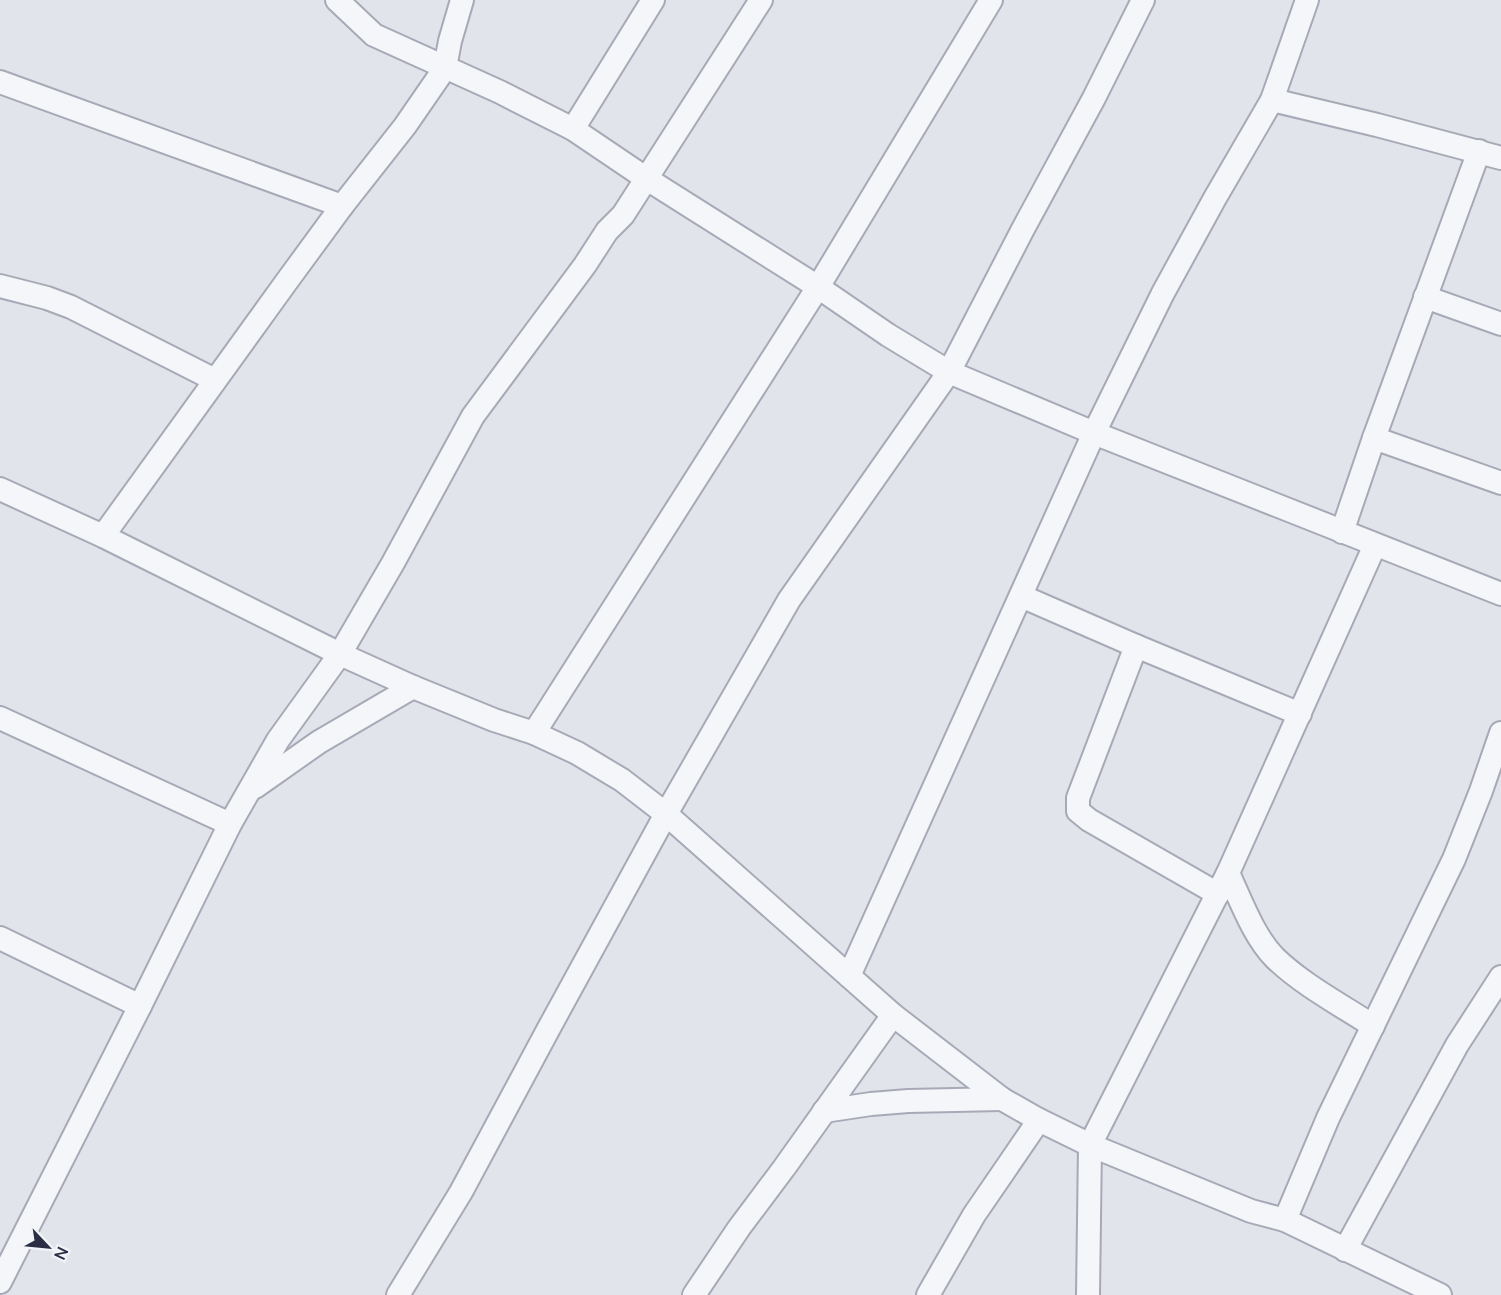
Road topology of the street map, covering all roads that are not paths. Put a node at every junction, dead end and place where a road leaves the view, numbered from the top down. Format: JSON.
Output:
{"nodes":[{"id":1,"x":337,"y":0,"type":"edge"},
{"id":2,"x":462,"y":0,"type":"edge"},
{"id":3,"x":653,"y":0,"type":"edge"},
{"id":4,"x":761,"y":0,"type":"edge"},
{"id":5,"x":991,"y":0,"type":"edge"},
{"id":6,"x":1143,"y":0,"type":"edge"},
{"id":7,"x":1306,"y":0,"type":"edge"},
{"id":8,"x":445,"y":68,"type":"junction"},
{"id":9,"x":0,"y":82,"type":"edge"},
{"id":10,"x":1272,"y":100,"type":"junction"},
{"id":11,"x":573,"y":129,"type":"junction"},
{"id":12,"x":1479,"y":151,"type":"junction"},
{"id":13,"x":1501,"y":158,"type":"edge"},
{"id":14,"x":647,"y":179,"type":"junction"},
{"id":15,"x":342,"y":206,"type":"junction"},
{"id":16,"x":0,"y":286,"type":"edge"},
{"id":17,"x":818,"y":286,"type":"junction"},
{"id":18,"x":1425,"y":297,"type":"junction"},
{"id":19,"x":1501,"y":324,"type":"edge"},
{"id":20,"x":949,"y":372,"type":"junction"},
{"id":21,"x":215,"y":380,"type":"junction"},
{"id":22,"x":1094,"y":433,"type":"junction"},
{"id":23,"x":1374,"y":438,"type":"junction"},
{"id":24,"x":1501,"y":483,"type":"edge"},
{"id":25,"x":0,"y":489,"type":"edge"},
{"id":26,"x":1342,"y":532,"type":"junction"},
{"id":27,"x":103,"y":536,"type":"junction"},
{"id":28,"x":1375,"y":545,"type":"junction"},
{"id":29,"x":1501,"y":594,"type":"edge"},
{"id":30,"x":1021,"y":596,"type":"junction"},
{"id":31,"x":1136,"y":646,"type":"junction"},
{"id":32,"x":340,"y":654,"type":"junction"},
{"id":33,"x":412,"y":687,"type":"junction"},
{"id":34,"x":1300,"y":714,"type":"junction"},
{"id":35,"x":0,"y":718,"type":"edge"},
{"id":36,"x":534,"y":733,"type":"junction"},
{"id":37,"x":1501,"y":733,"type":"edge"},
{"id":38,"x":249,"y":791,"type":"junction"},
{"id":39,"x":666,"y":814,"type":"junction"},
{"id":40,"x":230,"y":824,"type":"junction"},
{"id":41,"x":1228,"y":873,"type":"junction"},
{"id":42,"x":1218,"y":894,"type":"junction"},
{"id":43,"x":0,"y":938,"type":"edge"},
{"id":44,"x":849,"y":976,"type":"junction"},
{"id":45,"x":1501,"y":977,"type":"edge"},
{"id":46,"x":140,"y":1006,"type":"junction"},
{"id":47,"x":893,"y":1016,"type":"junction"},
{"id":48,"x":1373,"y":1026,"type":"junction"},
{"id":49,"x":1002,"y":1099,"type":"junction"},
{"id":50,"x":824,"y":1111,"type":"junction"},
{"id":51,"x":1040,"y":1120,"type":"junction"},
{"id":52,"x":1090,"y":1145,"type":"junction"},
{"id":53,"x":1285,"y":1220,"type":"junction"},
{"id":54,"x":1345,"y":1250,"type":"junction"},
{"id":55,"x":0,"y":1282,"type":"edge"},
{"id":56,"x":398,"y":1295,"type":"edge"},
{"id":57,"x":694,"y":1295,"type":"edge"},
{"id":58,"x":928,"y":1295,"type":"edge"},
{"id":59,"x":1088,"y":1295,"type":"edge"},
{"id":60,"x":1440,"y":1295,"type":"edge"}],
"edges":[{"from":1,"to":8,"type":"street"},
{"from":2,"to":8,"type":"street"},
{"from":3,"to":11,"type":"street"},
{"from":4,"to":14,"type":"street"},
{"from":5,"to":17,"type":"street"},
{"from":6,"to":20,"type":"street"},
{"from":7,"to":10,"type":"street"},
{"from":8,"to":11,"type":"street"},
{"from":8,"to":15,"type":"street"},
{"from":9,"to":15,"type":"street"},
{"from":10,"to":12,"type":"street"},
{"from":10,"to":22,"type":"street"},
{"from":11,"to":14,"type":"street"},
{"from":12,"to":13,"type":"street"},
{"from":12,"to":18,"type":"street"},
{"from":14,"to":17,"type":"street"},
{"from":14,"to":32,"type":"street"},
{"from":15,"to":21,"type":"street"},
{"from":16,"to":21,"type":"street"},
{"from":17,"to":20,"type":"street"},
{"from":17,"to":36,"type":"street"},
{"from":18,"to":19,"type":"street"},
{"from":18,"to":23,"type":"street"},
{"from":20,"to":22,"type":"street"},
{"from":20,"to":39,"type":"street"},
{"from":21,"to":27,"type":"street"},
{"from":22,"to":26,"type":"street"},
{"from":22,"to":30,"type":"street"},
{"from":23,"to":24,"type":"street"},
{"from":23,"to":26,"type":"street"},
{"from":25,"to":27,"type":"street"},
{"from":26,"to":28,"type":"street"},
{"from":27,"to":32,"type":"street"},
{"from":28,"to":29,"type":"street"},
{"from":28,"to":34,"type":"street"},
{"from":30,"to":31,"type":"street"},
{"from":30,"to":44,"type":"street"},
{"from":31,"to":34,"type":"street"},
{"from":31,"to":42,"type":"street"},
{"from":32,"to":33,"type":"street"},
{"from":32,"to":38,"type":"street"},
{"from":33,"to":36,"type":"street"},
{"from":33,"to":38,"type":"street"},
{"from":34,"to":41,"type":"street"},
{"from":35,"to":40,"type":"street"},
{"from":36,"to":39,"type":"street"},
{"from":37,"to":48,"type":"street"},
{"from":38,"to":40,"type":"street"},
{"from":39,"to":44,"type":"street"},
{"from":39,"to":56,"type":"street"},
{"from":40,"to":46,"type":"street"},
{"from":41,"to":42,"type":"street"},
{"from":41,"to":48,"type":"street"},
{"from":42,"to":52,"type":"street"},
{"from":43,"to":46,"type":"street"},
{"from":44,"to":47,"type":"street"},
{"from":45,"to":54,"type":"street"},
{"from":46,"to":55,"type":"street"},
{"from":47,"to":49,"type":"street"},
{"from":47,"to":50,"type":"street"},
{"from":48,"to":53,"type":"street"},
{"from":49,"to":50,"type":"street"},
{"from":49,"to":51,"type":"street"},
{"from":50,"to":57,"type":"street"},
{"from":51,"to":52,"type":"street"},
{"from":51,"to":58,"type":"street"},
{"from":52,"to":53,"type":"street"},
{"from":52,"to":59,"type":"street"},
{"from":53,"to":54,"type":"street"},
{"from":54,"to":60,"type":"street"}]}
